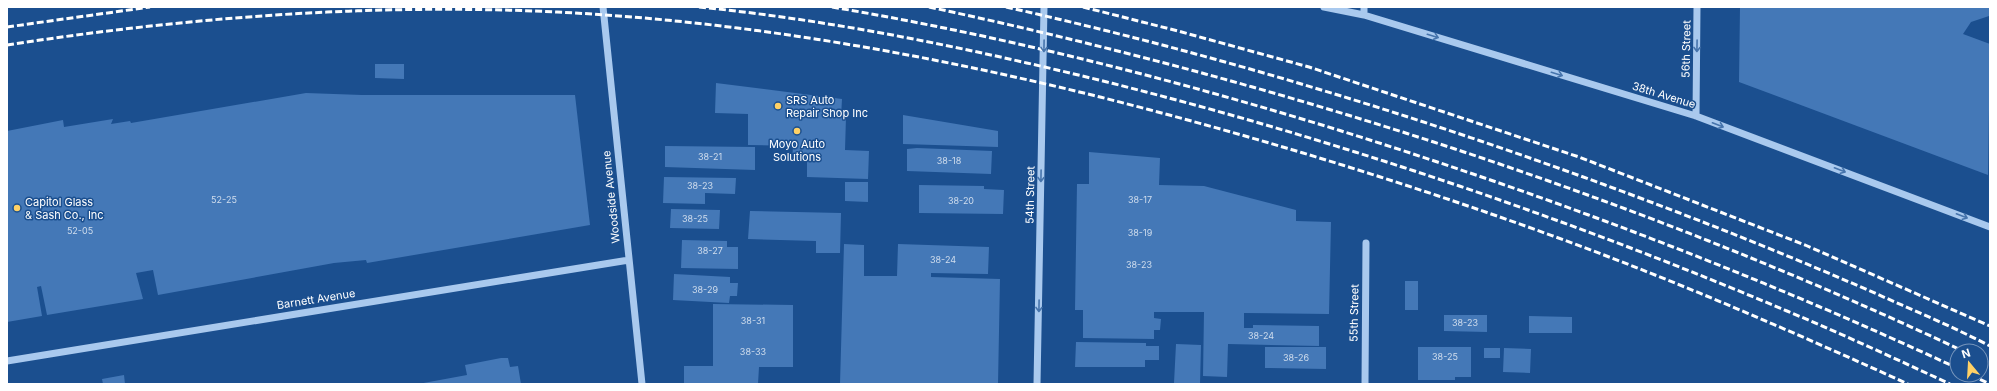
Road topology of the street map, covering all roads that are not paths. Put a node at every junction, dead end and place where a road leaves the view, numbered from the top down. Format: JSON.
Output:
{"nodes":[{"id":1,"x":603,"y":7,"type":"edge"},
{"id":2,"x":1044,"y":7,"type":"edge"},
{"id":3,"x":1324,"y":7,"type":"edge"},
{"id":4,"x":1364,"y":7,"type":"edge"},
{"id":5,"x":1697,"y":7,"type":"edge"},
{"id":6,"x":1364,"y":15,"type":"junction"},
{"id":7,"x":1696,"y":116,"type":"junction"},
{"id":8,"x":1990,"y":227,"type":"edge"},
{"id":9,"x":1366,"y":243,"type":"dead end"},
{"id":10,"x":629,"y":260,"type":"junction"},
{"id":11,"x":7,"y":361,"type":"edge"},
{"id":12,"x":642,"y":384,"type":"edge"},
{"id":13,"x":1037,"y":384,"type":"edge"},
{"id":14,"x":1365,"y":384,"type":"edge"}],
"edges":[{"from":1,"to":10,"type":"street","name":"Woodside Avenue"},
{"from":2,"to":13,"type":"street","name":"54th Street","one_way":true},
{"from":3,"to":6,"type":"street","name":"38th Avenue"},
{"from":4,"to":6,"type":"street"},
{"from":5,"to":7,"type":"street","name":"56th Street","one_way":true},
{"from":6,"to":7,"type":"street","name":"38th Avenue","one_way":true},
{"from":7,"to":8,"type":"street","name":"38th Avenue","one_way":true},
{"from":9,"to":14,"type":"street","name":"55th Street"},
{"from":10,"to":11,"type":"street","name":"Barnett Avenue"},
{"from":10,"to":12,"type":"street","name":"Woodside Avenue"}]}
